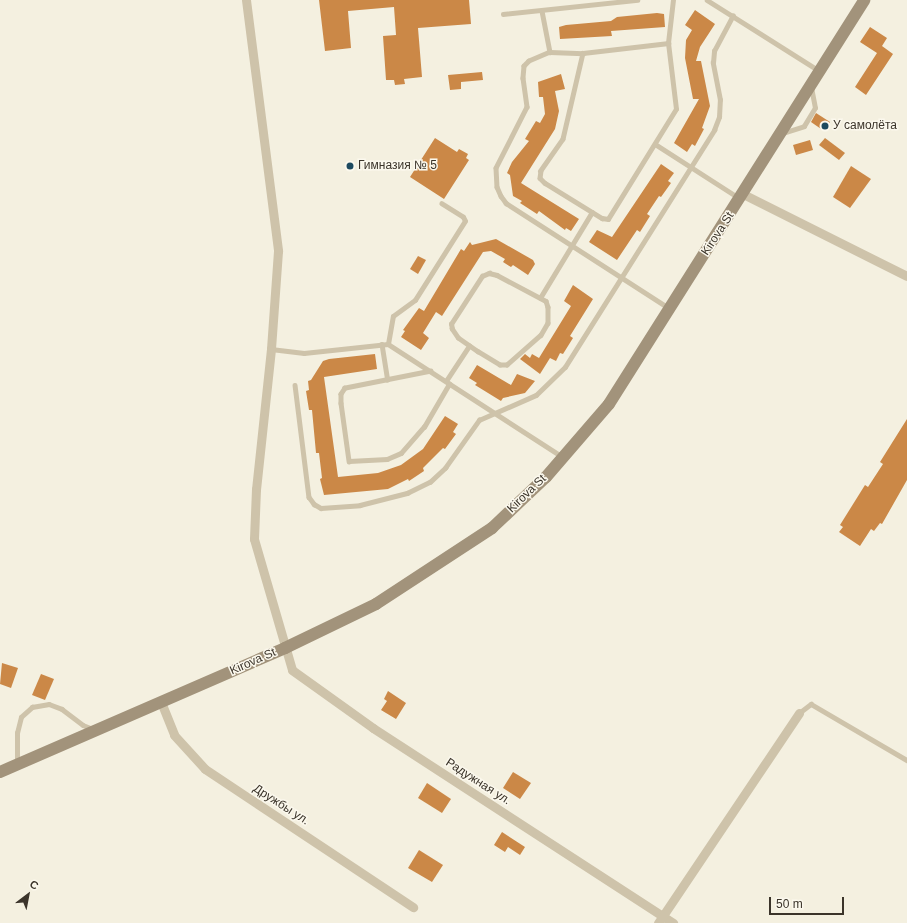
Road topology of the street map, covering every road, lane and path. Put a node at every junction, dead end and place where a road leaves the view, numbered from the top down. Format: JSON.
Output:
{"nodes":[{"id":1,"x":246,"y":0,"type":"edge"},
{"id":2,"x":637,"y":0,"type":"edge"},
{"id":3,"x":674,"y":0,"type":"edge"},
{"id":4,"x":708,"y":0,"type":"edge"},
{"id":5,"x":864,"y":0,"type":"edge"},
{"id":6,"x":542,"y":11,"type":"junction"},
{"id":7,"x":503,"y":14,"type":"dead end"},
{"id":8,"x":733,"y":16,"type":"junction"},
{"id":9,"x":668,"y":43,"type":"junction"},
{"id":10,"x":550,"y":52,"type":"junction"},
{"id":11,"x":583,"y":53,"type":"junction"},
{"id":12,"x":820,"y":71,"type":"junction"},
{"id":13,"x":654,"y":144,"type":"junction"},
{"id":14,"x":692,"y":168,"type":"junction"},
{"id":15,"x":742,"y":197,"type":"junction"},
{"id":16,"x":442,"y":204,"type":"dead end"},
{"id":17,"x":592,"y":212,"type":"junction"},
{"id":18,"x":572,"y":245,"type":"junction"},
{"id":19,"x":907,"y":276,"type":"edge"},
{"id":20,"x":622,"y":277,"type":"junction"},
{"id":21,"x":540,"y":298,"type":"junction"},
{"id":22,"x":670,"y":308,"type":"junction"},
{"id":23,"x":385,"y":344,"type":"junction"},
{"id":24,"x":469,"y":346,"type":"junction"},
{"id":25,"x":271,"y":349,"type":"junction"},
{"id":26,"x":430,"y":371,"type":"junction"},
{"id":27,"x":388,"y":380,"type":"junction"},
{"id":28,"x":448,"y":382,"type":"junction"},
{"id":29,"x":295,"y":385,"type":"dead end"},
{"id":30,"x":495,"y":413,"type":"junction"},
{"id":31,"x":563,"y":457,"type":"junction"},
{"id":32,"x":284,"y":648,"type":"junction"},
{"id":33,"x":161,"y":702,"type":"junction"},
{"id":34,"x":798,"y":713,"type":"joint"},
{"id":35,"x":96,"y":730,"type":"junction"},
{"id":36,"x":907,"y":760,"type":"edge"},
{"id":37,"x":16,"y":764,"type":"junction"},
{"id":38,"x":0,"y":772,"type":"edge"},
{"id":39,"x":413,"y":907,"type":"dead end"},
{"id":40,"x":660,"y":920,"type":"edge"},
{"id":41,"x":673,"y":923,"type":"edge"}],
"edges":[{"from":1,"to":25,"type":"street","name":"Радужная ул."},
{"from":2,"to":6,"type":"lane"},
{"from":3,"to":9,"type":"lane"},
{"from":4,"to":8,"type":"lane"},
{"from":5,"to":12,"type":"main road","name":"Kirova St"},
{"from":6,"to":7,"type":"lane"},
{"from":6,"to":10,"type":"lane"},
{"from":8,"to":12,"type":"lane"},
{"from":8,"to":14,"type":"lane"},
{"from":9,"to":11,"type":"lane"},
{"from":9,"to":13,"type":"lane"},
{"from":10,"to":11,"type":"lane"},
{"from":10,"to":18,"type":"lane"},
{"from":11,"to":17,"type":"lane"},
{"from":12,"to":15,"type":"main road","name":"Kirova St"},
{"from":13,"to":14,"type":"lane"},
{"from":13,"to":17,"type":"lane"},
{"from":14,"to":15,"type":"lane"},
{"from":14,"to":20,"type":"lane"},
{"from":15,"to":19,"type":"street"},
{"from":15,"to":22,"type":"main road","name":"Kirova St"},
{"from":16,"to":23,"type":"lane"},
{"from":17,"to":18,"type":"lane"},
{"from":18,"to":20,"type":"lane"},
{"from":18,"to":21,"type":"lane"},
{"from":20,"to":22,"type":"lane"},
{"from":20,"to":30,"type":"lane"},
{"from":21,"to":24,"type":"lane"},
{"from":21,"to":24,"type":"lane"},
{"from":22,"to":31,"type":"main road","name":"Kirova St"},
{"from":23,"to":25,"type":"lane"},
{"from":23,"to":26,"type":"lane"},
{"from":23,"to":27,"type":"lane"},
{"from":24,"to":28,"type":"lane"},
{"from":25,"to":32,"type":"street","name":"Радужная ул."},
{"from":26,"to":27,"type":"lane"},
{"from":26,"to":28,"type":"lane"},
{"from":27,"to":28,"type":"lane"},
{"from":28,"to":30,"type":"lane"},
{"from":29,"to":30,"type":"lane"},
{"from":30,"to":31,"type":"lane"},
{"from":31,"to":32,"type":"main road","name":"Kirova St"},
{"from":32,"to":33,"type":"main road","name":"Kirova St"},
{"from":32,"to":40,"type":"street","name":"Радужная ул."},
{"from":33,"to":35,"type":"main road","name":"Kirova St"},
{"from":33,"to":39,"type":"street","name":"Дружбы ул."},
{"from":34,"to":36,"type":"lane"},
{"from":34,"to":40,"type":"street"},
{"from":35,"to":37,"type":"main road","name":"Kirova St"},
{"from":35,"to":37,"type":"lane"},
{"from":37,"to":38,"type":"main road","name":"Kirova St"},
{"from":40,"to":41,"type":"street","name":"Радужная ул."}]}
